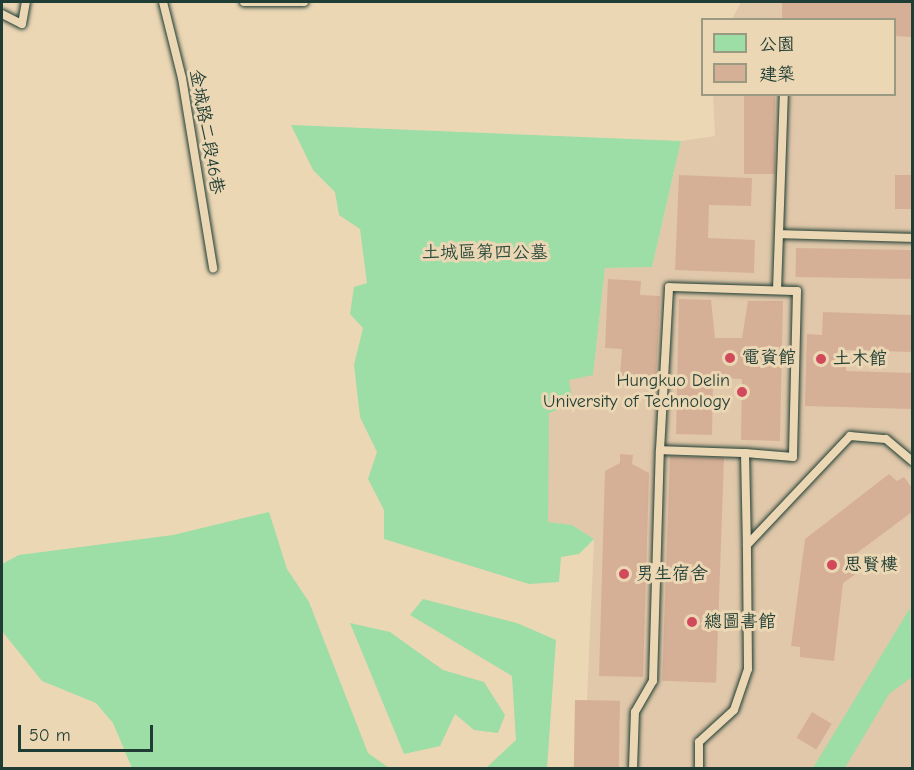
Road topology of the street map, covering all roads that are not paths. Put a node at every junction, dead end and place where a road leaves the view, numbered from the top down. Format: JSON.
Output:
{"nodes":[{"id":1,"x":26,"y":2,"type":"edge"},
{"id":2,"x":162,"y":2,"type":"edge"},
{"id":3,"x":244,"y":2,"type":"edge"},
{"id":4,"x":304,"y":2,"type":"edge"},
{"id":5,"x":2,"y":14,"type":"edge"},
{"id":6,"x":784,"y":96,"type":"edge"},
{"id":7,"x":779,"y":234,"type":"junction"},
{"id":8,"x":912,"y":238,"type":"edge"},
{"id":9,"x":213,"y":268,"type":"dead end"},
{"id":10,"x":777,"y":290,"type":"junction"},
{"id":11,"x":660,"y":450,"type":"junction"},
{"id":12,"x":745,"y":453,"type":"junction"},
{"id":13,"x":912,"y":461,"type":"edge"},
{"id":14,"x":747,"y":545,"type":"junction"},
{"id":15,"x":633,"y":768,"type":"edge"},
{"id":16,"x":699,"y":768,"type":"edge"}],
"edges":[{"from":1,"to":5,"type":"lane"},
{"from":2,"to":9,"type":"lane","name":"金城路二段46巷"},
{"from":3,"to":4,"type":"lane"},
{"from":6,"to":7,"type":"lane"},
{"from":7,"to":8,"type":"lane"},
{"from":7,"to":10,"type":"lane"},
{"from":10,"to":11,"type":"lane"},
{"from":10,"to":12,"type":"lane"},
{"from":11,"to":12,"type":"lane"},
{"from":11,"to":15,"type":"lane"},
{"from":12,"to":14,"type":"lane"},
{"from":13,"to":14,"type":"lane"},
{"from":14,"to":16,"type":"lane"}]}
